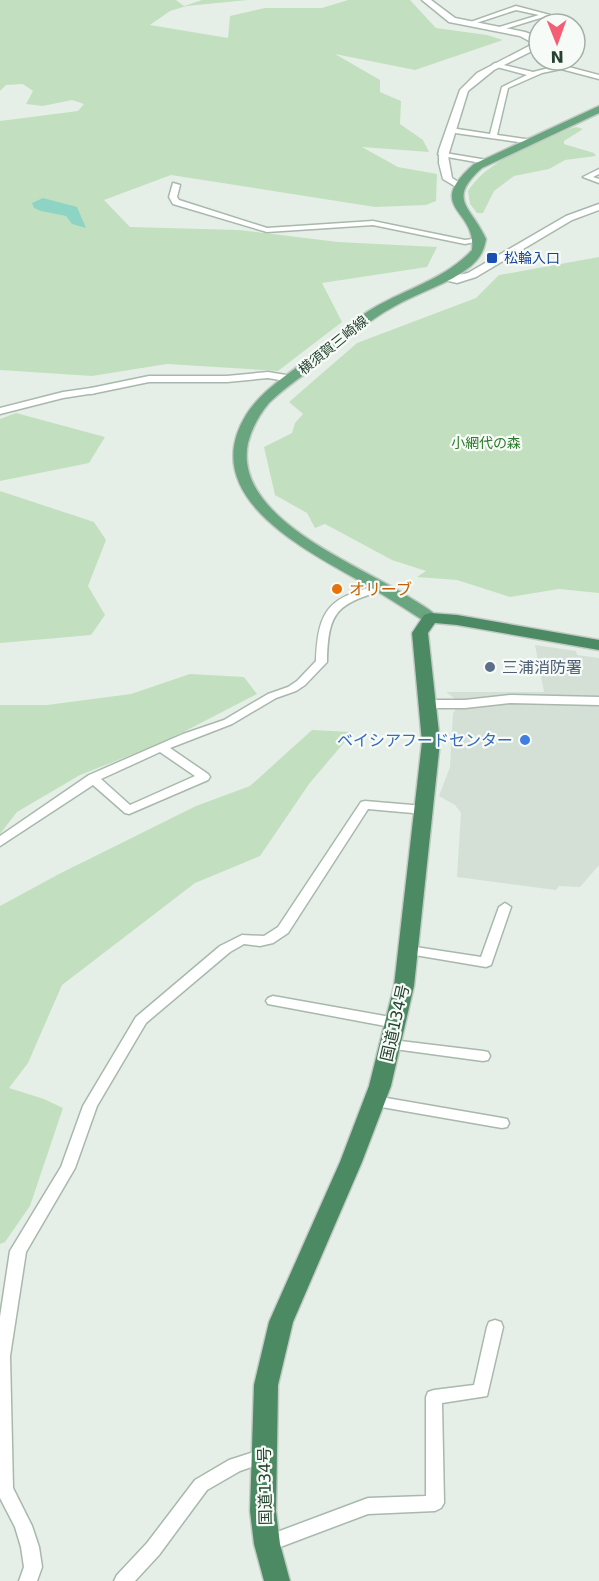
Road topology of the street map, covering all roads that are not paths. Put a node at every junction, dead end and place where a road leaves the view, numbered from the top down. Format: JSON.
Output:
{"nodes":[{"id":1,"x":426,"y":0,"type":"edge"},
{"id":2,"x":468,"y":24,"type":"junction"},
{"id":3,"x":498,"y":29,"type":"junction"},
{"id":4,"x":495,"y":65,"type":"junction"},
{"id":5,"x":533,"y":74,"type":"junction"},
{"id":6,"x":599,"y":77,"type":"edge"},
{"id":7,"x":599,"y":109,"type":"edge"},
{"id":8,"x":593,"y":114,"type":"edge"},
{"id":9,"x":451,"y":130,"type":"junction"},
{"id":10,"x":492,"y":137,"type":"junction"},
{"id":11,"x":529,"y":142,"type":"junction"},
{"id":12,"x":442,"y":154,"type":"junction"},
{"id":13,"x":487,"y":162,"type":"junction"},
{"id":14,"x":599,"y":171,"type":"edge"},
{"id":15,"x":599,"y":181,"type":"edge"},
{"id":16,"x":176,"y":185,"type":"dead end"},
{"id":17,"x":458,"y":185,"type":"junction"},
{"id":18,"x":599,"y":207,"type":"edge"},
{"id":19,"x":480,"y":240,"type":"junction"},
{"id":20,"x":442,"y":278,"type":"junction"},
{"id":21,"x":292,"y":379,"type":"junction"},
{"id":22,"x":91,"y":391,"type":"joint"},
{"id":23,"x":0,"y":411,"type":"edge"},
{"id":24,"x":383,"y":587,"type":"junction"},
{"id":25,"x":430,"y":618,"type":"junction"},
{"id":26,"x":599,"y":645,"type":"edge"},
{"id":27,"x":599,"y":701,"type":"edge"},
{"id":28,"x":427,"y":704,"type":"junction"},
{"id":29,"x":162,"y":747,"type":"junction"},
{"id":30,"x":93,"y":778,"type":"junction"},
{"id":31,"x":424,"y":810,"type":"junction"},
{"id":32,"x":0,"y":842,"type":"edge"},
{"id":33,"x":505,"y":907,"type":"dead end"},
{"id":34,"x":409,"y":950,"type":"junction"},
{"id":35,"x":273,"y":1000,"type":"dead end"},
{"id":36,"x":396,"y":1023,"type":"junction"},
{"id":37,"x":392,"y":1045,"type":"junction"},
{"id":38,"x":483,"y":1056,"type":"dead end"},
{"id":39,"x":375,"y":1101,"type":"junction"},
{"id":40,"x":502,"y":1123,"type":"dead end"},
{"id":41,"x":495,"y":1327,"type":"dead end"},
{"id":42,"x":263,"y":1456,"type":"junction"},
{"id":43,"x":267,"y":1544,"type":"junction"},
{"id":44,"x":28,"y":1581,"type":"edge"},
{"id":45,"x":123,"y":1581,"type":"edge"},
{"id":46,"x":277,"y":1581,"type":"edge"}],
"edges":[{"from":1,"to":2,"type":"street"},
{"from":2,"to":3,"type":"street"},
{"from":2,"to":3,"type":"street"},
{"from":3,"to":4,"type":"street"},
{"from":4,"to":5,"type":"street"},
{"from":4,"to":9,"type":"street"},
{"from":5,"to":6,"type":"street"},
{"from":5,"to":10,"type":"street"},
{"from":7,"to":8,"type":"main road"},
{"from":8,"to":11,"type":"main road"},
{"from":9,"to":10,"type":"street"},
{"from":9,"to":12,"type":"street"},
{"from":10,"to":11,"type":"street"},
{"from":11,"to":13,"type":"main road"},
{"from":12,"to":13,"type":"street"},
{"from":12,"to":17,"type":"street"},
{"from":13,"to":17,"type":"main road"},
{"from":14,"to":15,"type":"street"},
{"from":16,"to":19,"type":"street"},
{"from":17,"to":19,"type":"main road"},
{"from":18,"to":20,"type":"street"},
{"from":19,"to":20,"type":"main road","name":"横須賀三崎線"},
{"from":20,"to":21,"type":"main road","name":"横須賀三崎線"},
{"from":21,"to":22,"type":"street"},
{"from":21,"to":24,"type":"main road","name":"横須賀三崎線"},
{"from":22,"to":23,"type":"street"},
{"from":24,"to":25,"type":"main road","name":"横須賀三崎線"},
{"from":24,"to":29,"type":"street"},
{"from":25,"to":26,"type":"highway"},
{"from":25,"to":28,"type":"highway","name":"国道134号"},
{"from":27,"to":28,"type":"street"},
{"from":28,"to":31,"type":"highway","name":"国道134号"},
{"from":29,"to":30,"type":"street"},
{"from":29,"to":30,"type":"street"},
{"from":30,"to":32,"type":"street"},
{"from":31,"to":34,"type":"highway","name":"国道134号"},
{"from":31,"to":44,"type":"street"},
{"from":33,"to":34,"type":"street"},
{"from":34,"to":36,"type":"highway","name":"国道134号"},
{"from":35,"to":36,"type":"street"},
{"from":36,"to":37,"type":"highway","name":"国道134号"},
{"from":37,"to":38,"type":"street"},
{"from":37,"to":39,"type":"highway","name":"国道134号"},
{"from":39,"to":40,"type":"street"},
{"from":39,"to":42,"type":"highway","name":"国道134号"},
{"from":41,"to":43,"type":"street"},
{"from":42,"to":43,"type":"highway","name":"国道134号"},
{"from":42,"to":45,"type":"street"},
{"from":43,"to":46,"type":"highway","name":"国道134号"}]}
